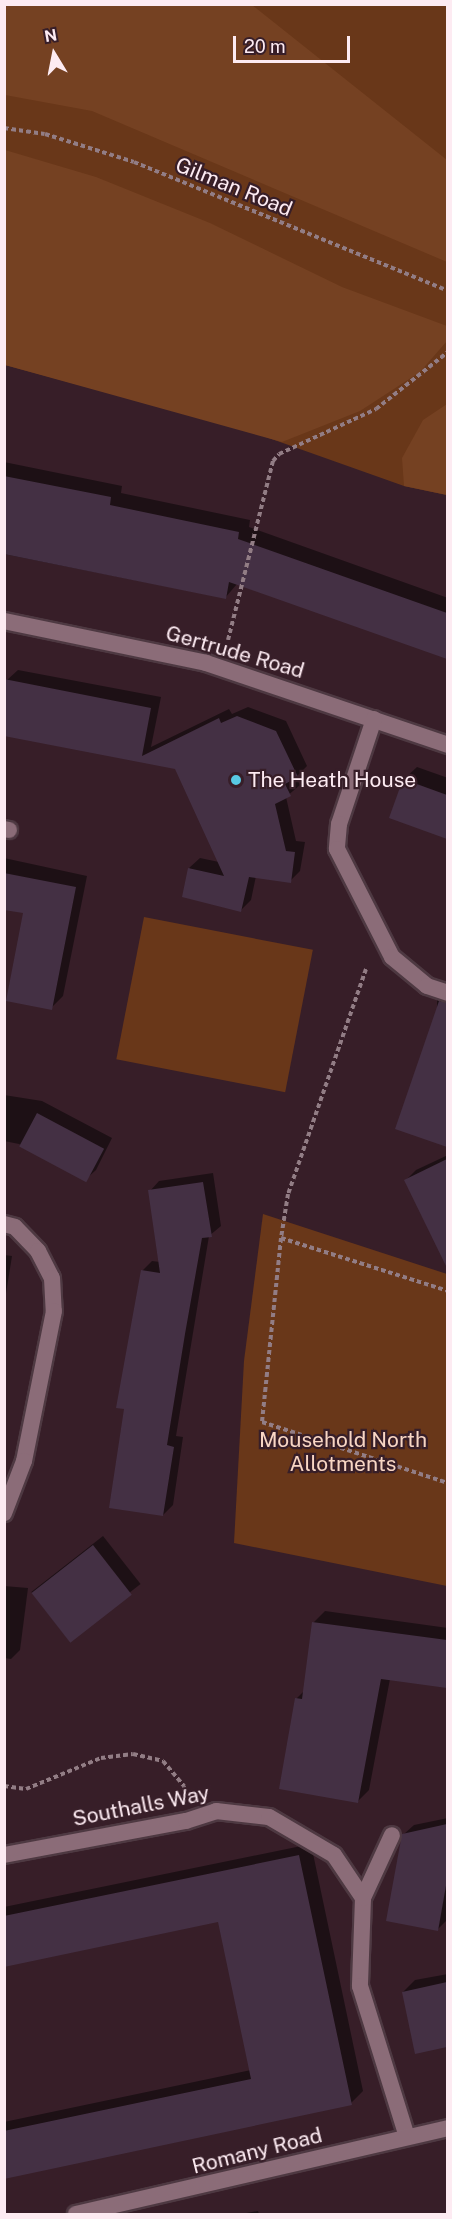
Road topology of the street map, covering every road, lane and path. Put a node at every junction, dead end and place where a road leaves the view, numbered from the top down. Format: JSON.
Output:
{"nodes":[{"id":1,"x":4,"y":128,"type":"edge"},
{"id":2,"x":447,"y":291,"type":"edge"},
{"id":3,"x":447,"y":352,"type":"edge"},
{"id":4,"x":4,"y":621,"type":"edge"},
{"id":5,"x":221,"y":668,"type":"junction"},
{"id":6,"x":374,"y":719,"type":"junction"},
{"id":7,"x":447,"y":745,"type":"edge"},
{"id":8,"x":379,"y":931,"type":"junction"},
{"id":9,"x":447,"y":993,"type":"edge"},
{"id":10,"x":4,"y":1224,"type":"edge"},
{"id":11,"x":281,"y":1239,"type":"junction"},
{"id":12,"x":447,"y":1291,"type":"edge"},
{"id":13,"x":447,"y":1483,"type":"edge"},
{"id":14,"x":4,"y":1513,"type":"edge"},
{"id":15,"x":4,"y":1786,"type":"edge"},
{"id":16,"x":186,"y":1821,"type":"junction"},
{"id":17,"x":392,"y":1835,"type":"dead end"},
{"id":18,"x":4,"y":1855,"type":"edge"},
{"id":19,"x":363,"y":1898,"type":"junction"},
{"id":20,"x":447,"y":2128,"type":"edge"},
{"id":21,"x":407,"y":2137,"type":"junction"},
{"id":22,"x":76,"y":2214,"type":"edge"}],
"edges":[{"from":1,"to":2,"type":"path","name":"Gilman Road"},
{"from":3,"to":5,"type":"path"},
{"from":4,"to":5,"type":"street","name":"Gertrude Road"},
{"from":5,"to":6,"type":"street","name":"Gertrude Road"},
{"from":6,"to":7,"type":"street","name":"Gertrude Road"},
{"from":6,"to":8,"type":"street"},
{"from":8,"to":9,"type":"street"},
{"from":8,"to":11,"type":"path"},
{"from":10,"to":14,"type":"street"},
{"from":11,"to":12,"type":"path"},
{"from":11,"to":13,"type":"path"},
{"from":15,"to":16,"type":"path"},
{"from":16,"to":18,"type":"street","name":"Southalls Way"},
{"from":16,"to":19,"type":"street","name":"Southalls Way"},
{"from":17,"to":19,"type":"street"},
{"from":19,"to":21,"type":"street"},
{"from":20,"to":21,"type":"street","name":"Romany Road"},
{"from":21,"to":22,"type":"street","name":"Romany Road"}]}
